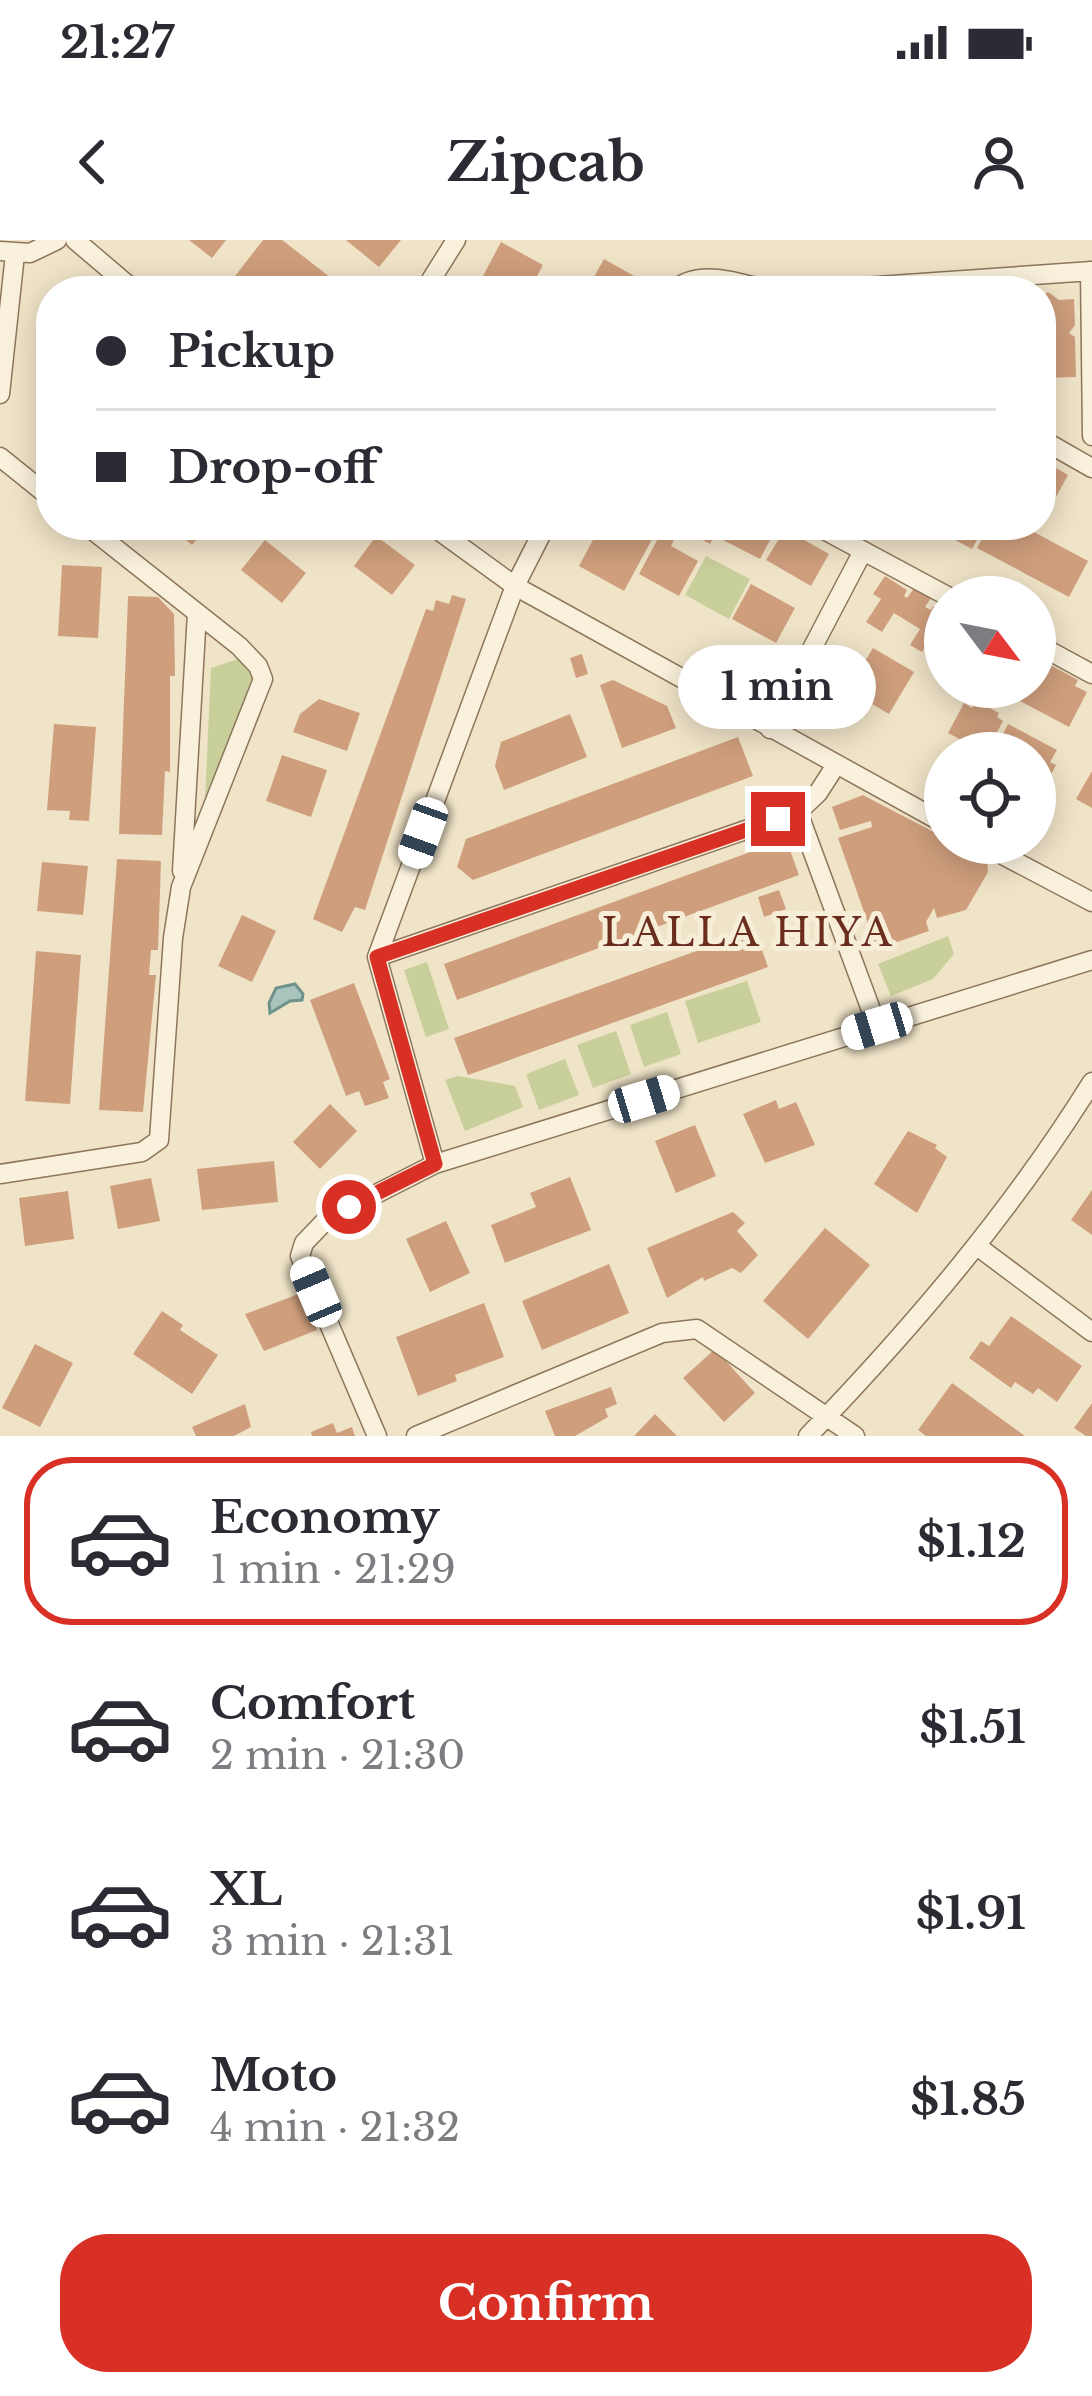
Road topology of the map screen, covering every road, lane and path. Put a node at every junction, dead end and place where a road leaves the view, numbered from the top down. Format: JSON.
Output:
{"nodes":[{"id":1,"x":57,"y":240,"type":"edge"},
{"id":2,"x":75,"y":240,"type":"edge"},
{"id":3,"x":456,"y":240,"type":"edge"},
{"id":4,"x":8,"y":253,"type":"edge"},
{"id":5,"x":1091,"y":271,"type":"edge"},
{"id":6,"x":117,"y":276,"type":"edge"},
{"id":7,"x":433,"y":276,"type":"edge"},
{"id":8,"x":1020,"y":276,"type":"edge"},
{"id":9,"x":0,"y":394,"type":"edge"},
{"id":10,"x":1092,"y":436,"type":"edge"},
{"id":11,"x":1056,"y":448,"type":"edge"},
{"id":12,"x":0,"y":458,"type":"edge"},
{"id":13,"x":1092,"y":468,"type":"edge"},
{"id":14,"x":36,"y":486,"type":"edge"},
{"id":15,"x":105,"y":540,"type":"edge"},
{"id":16,"x":452,"y":540,"type":"edge"},
{"id":17,"x":538,"y":540,"type":"edge"},
{"id":18,"x":843,"y":540,"type":"edge"},
{"id":19,"x":863,"y":551,"type":"junction"},
{"id":20,"x":924,"y":584,"type":"edge"},
{"id":21,"x":515,"y":586,"type":"junction"},
{"id":22,"x":197,"y":613,"type":"junction"},
{"id":23,"x":1056,"y":654,"type":"edge"},
{"id":24,"x":1092,"y":674,"type":"edge"},
{"id":25,"x":770,"y":729,"type":"junction"},
{"id":26,"x":836,"y":765,"type":"junction"},
{"id":27,"x":798,"y":812,"type":"junction"},
{"id":28,"x":924,"y":813,"type":"edge"},
{"id":29,"x":1020,"y":864,"type":"edge"},
{"id":30,"x":181,"y":887,"type":"junction"},
{"id":31,"x":1092,"y":902,"type":"edge"},
{"id":32,"x":377,"y":957,"type":"junction"},
{"id":33,"x":1092,"y":960,"type":"edge"},
{"id":34,"x":877,"y":1026,"type":"junction"},
{"id":35,"x":1092,"y":1082,"type":"edge"},
{"id":36,"x":435,"y":1164,"type":"junction"},
{"id":37,"x":0,"y":1174,"type":"edge"},
{"id":38,"x":977,"y":1246,"type":"junction"},
{"id":39,"x":1092,"y":1332,"type":"edge"},
{"id":40,"x":827,"y":1416,"type":"junction"},
{"id":41,"x":377,"y":1436,"type":"edge"},
{"id":42,"x":416,"y":1436,"type":"edge"},
{"id":43,"x":808,"y":1436,"type":"edge"},
{"id":44,"x":854,"y":1436,"type":"edge"}],
"edges":[{"from":1,"to":4,"type":"street"},
{"from":2,"to":6,"type":"street"},
{"from":3,"to":7,"type":"street"},
{"from":4,"to":9,"type":"street"},
{"from":5,"to":8,"type":"street"},
{"from":5,"to":10,"type":"street"},
{"from":11,"to":13,"type":"street"},
{"from":12,"to":14,"type":"street"},
{"from":15,"to":22,"type":"street"},
{"from":16,"to":21,"type":"street"},
{"from":17,"to":21,"type":"street"},
{"from":18,"to":19,"type":"street"},
{"from":19,"to":20,"type":"street"},
{"from":19,"to":25,"type":"street"},
{"from":21,"to":25,"type":"street"},
{"from":21,"to":32,"type":"street"},
{"from":22,"to":30,"type":"street"},
{"from":22,"to":30,"type":"street"},
{"from":23,"to":24,"type":"street"},
{"from":25,"to":26,"type":"street"},
{"from":26,"to":27,"type":"street"},
{"from":26,"to":28,"type":"street"},
{"from":27,"to":32,"type":"street"},
{"from":27,"to":34,"type":"street"},
{"from":29,"to":31,"type":"street"},
{"from":30,"to":37,"type":"street"},
{"from":32,"to":36,"type":"street"},
{"from":33,"to":34,"type":"street"},
{"from":34,"to":36,"type":"street"},
{"from":35,"to":38,"type":"street"},
{"from":36,"to":41,"type":"street"},
{"from":38,"to":39,"type":"street"},
{"from":38,"to":40,"type":"street"},
{"from":40,"to":42,"type":"street"},
{"from":40,"to":43,"type":"street"},
{"from":40,"to":44,"type":"street"}]}
